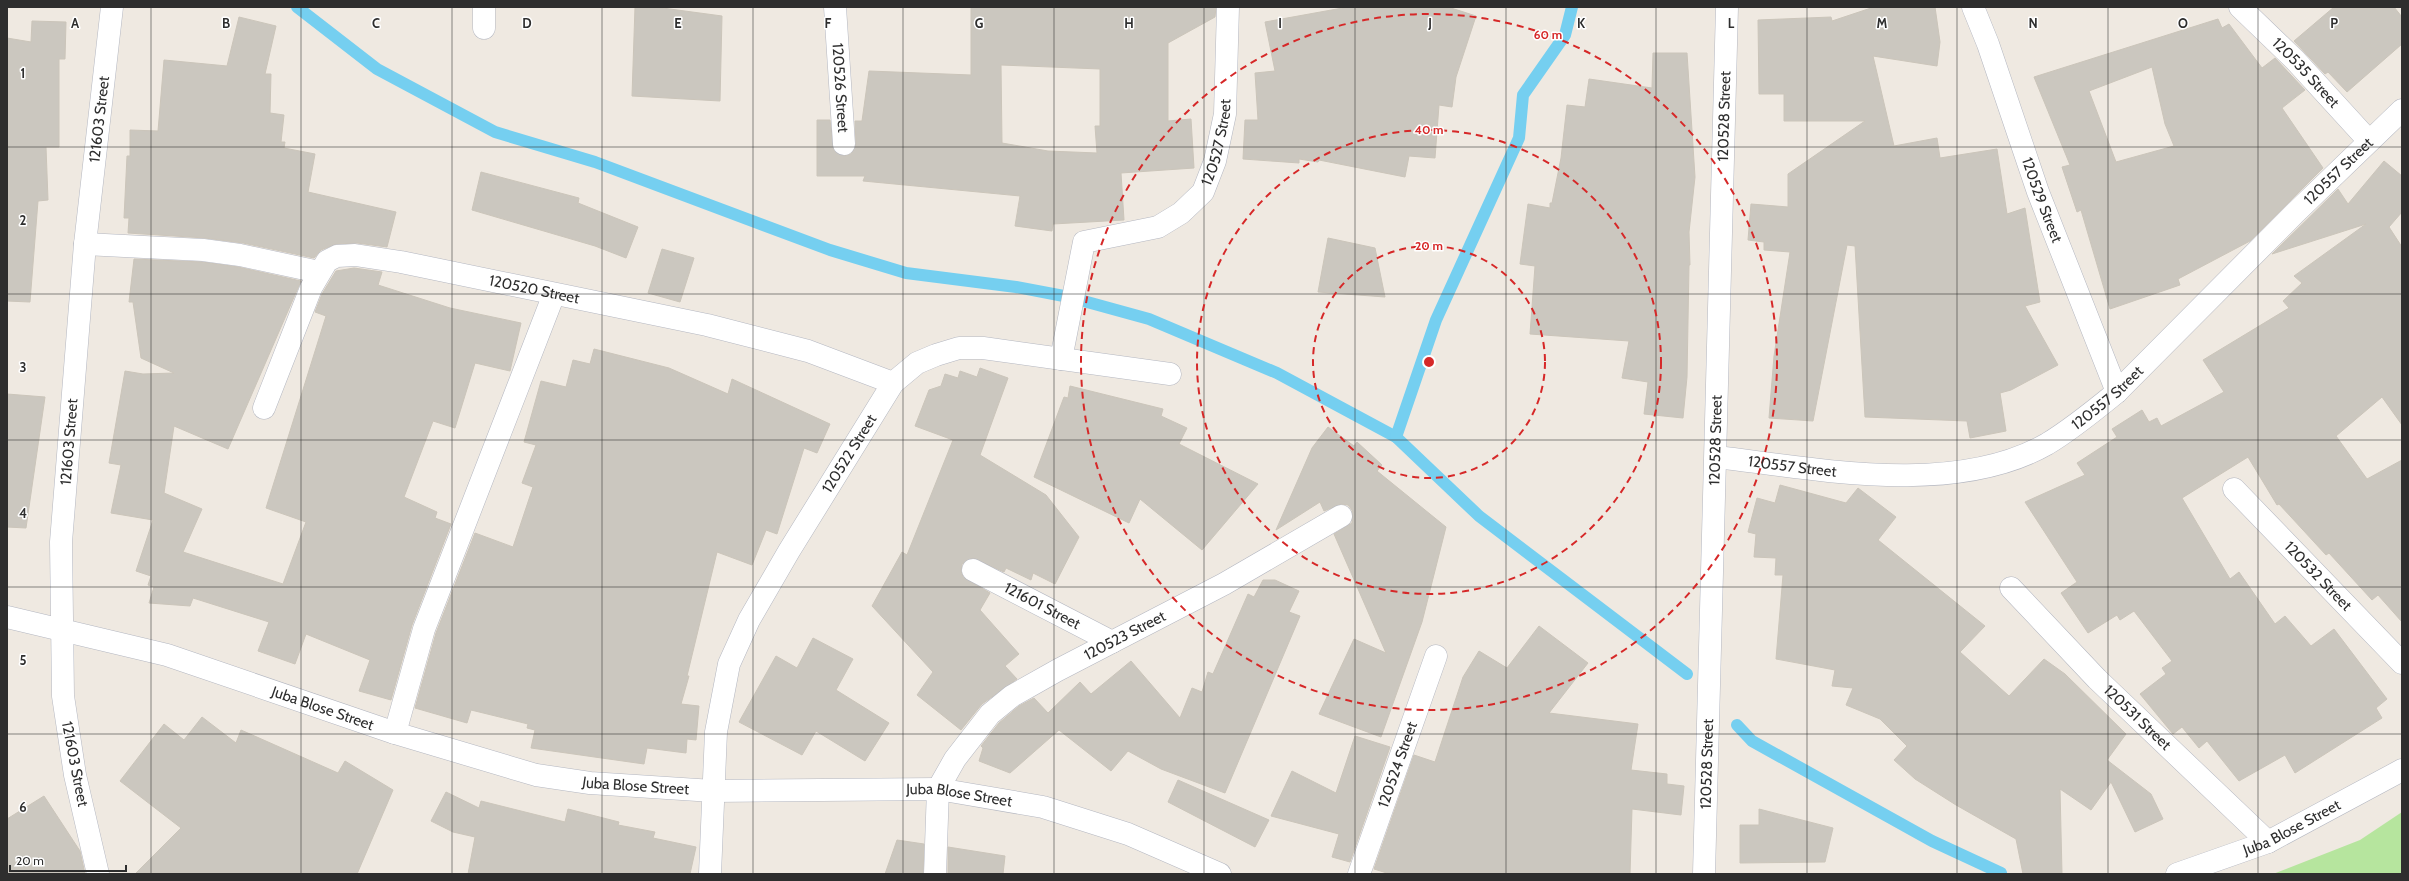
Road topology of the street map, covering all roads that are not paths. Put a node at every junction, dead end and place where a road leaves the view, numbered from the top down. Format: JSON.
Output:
{"nodes":[{"id":1,"x":112,"y":7,"type":"edge"},
{"id":2,"x":835,"y":7,"type":"edge"},
{"id":3,"x":1228,"y":7,"type":"edge"},
{"id":4,"x":1727,"y":7,"type":"edge"},
{"id":5,"x":1973,"y":7,"type":"edge"},
{"id":6,"x":2240,"y":7,"type":"edge"},
{"id":7,"x":2402,"y":110,"type":"edge"},
{"id":8,"x":2369,"y":141,"type":"junction"},
{"id":9,"x":844,"y":144,"type":"dead end"},
{"id":10,"x":85,"y":244,"type":"junction"},
{"id":11,"x":319,"y":272,"type":"junction"},
{"id":12,"x":554,"y":294,"type":"junction"},
{"id":13,"x":1061,"y":359,"type":"junction"},
{"id":14,"x":1170,"y":374,"type":"dead end"},
{"id":15,"x":893,"y":382,"type":"junction"},
{"id":16,"x":2117,"y":392,"type":"junction"},
{"id":17,"x":264,"y":408,"type":"dead end"},
{"id":18,"x":1717,"y":457,"type":"junction"},
{"id":19,"x":2234,"y":489,"type":"dead end"},
{"id":20,"x":1341,"y":516,"type":"dead end"},
{"id":21,"x":973,"y":570,"type":"dead end"},
{"id":22,"x":2011,"y":588,"type":"dead end"},
{"id":23,"x":7,"y":617,"type":"edge"},
{"id":24,"x":61,"y":629,"type":"junction"},
{"id":25,"x":1112,"y":642,"type":"junction"},
{"id":26,"x":1436,"y":656,"type":"dead end"},
{"id":27,"x":2402,"y":663,"type":"edge"},
{"id":28,"x":395,"y":733,"type":"junction"},
{"id":29,"x":2402,"y":770,"type":"edge"},
{"id":30,"x":938,"y":789,"type":"junction"},
{"id":31,"x":714,"y":791,"type":"junction"},
{"id":32,"x":2268,"y":842,"type":"junction"},
{"id":33,"x":1188,"y":868,"type":"edge"},
{"id":34,"x":98,"y":874,"type":"edge"},
{"id":35,"x":710,"y":874,"type":"edge"},
{"id":36,"x":935,"y":874,"type":"edge"},
{"id":37,"x":1220,"y":874,"type":"edge"},
{"id":38,"x":1359,"y":874,"type":"edge"},
{"id":39,"x":1704,"y":874,"type":"edge"},
{"id":40,"x":2178,"y":874,"type":"edge"}],
"edges":[{"from":1,"to":10,"type":"street","name":"121603 Street"},
{"from":2,"to":9,"type":"street","name":"120526 Street"},
{"from":3,"to":13,"type":"street","name":"120527 Street"},
{"from":4,"to":18,"type":"street","name":"120528 Street"},
{"from":5,"to":16,"type":"street","name":"120529 Street"},
{"from":6,"to":8,"type":"street","name":"120535 Street"},
{"from":7,"to":8,"type":"street","name":"120557 Street"},
{"from":8,"to":16,"type":"street","name":"120557 Street"},
{"from":10,"to":11,"type":"street"},
{"from":10,"to":24,"type":"street","name":"121603 Street"},
{"from":11,"to":12,"type":"street","name":"120520 Street"},
{"from":11,"to":17,"type":"street","name":"120520 Street"},
{"from":12,"to":15,"type":"street","name":"120520 Street"},
{"from":12,"to":28,"type":"street"},
{"from":13,"to":14,"type":"street","name":"120522 Street"},
{"from":13,"to":15,"type":"street","name":"120522 Street"},
{"from":15,"to":31,"type":"street","name":"120522 Street"},
{"from":16,"to":18,"type":"street","name":"120557 Street"},
{"from":18,"to":39,"type":"street","name":"120528 Street"},
{"from":19,"to":27,"type":"street","name":"120532 Street"},
{"from":20,"to":25,"type":"street","name":"120523 Street"},
{"from":21,"to":25,"type":"street","name":"121601 Street"},
{"from":22,"to":32,"type":"street","name":"120531 Street"},
{"from":23,"to":24,"type":"street","name":"Juba Blose Street"},
{"from":24,"to":28,"type":"street","name":"Juba Blose Street"},
{"from":24,"to":34,"type":"street","name":"121603 Street"},
{"from":25,"to":30,"type":"street","name":"120523 Street"},
{"from":26,"to":38,"type":"street","name":"120524 Street"},
{"from":28,"to":31,"type":"street","name":"Juba Blose Street"},
{"from":29,"to":32,"type":"street","name":"Juba Blose Street"},
{"from":30,"to":31,"type":"street","name":"Juba Blose Street"},
{"from":30,"to":33,"type":"street","name":"Juba Blose Street"},
{"from":30,"to":36,"type":"street"},
{"from":31,"to":35,"type":"street","name":"120522 Street"},
{"from":32,"to":40,"type":"street","name":"Juba Blose Street"},
{"from":33,"to":37,"type":"street","name":"Juba Blose Street"}]}
